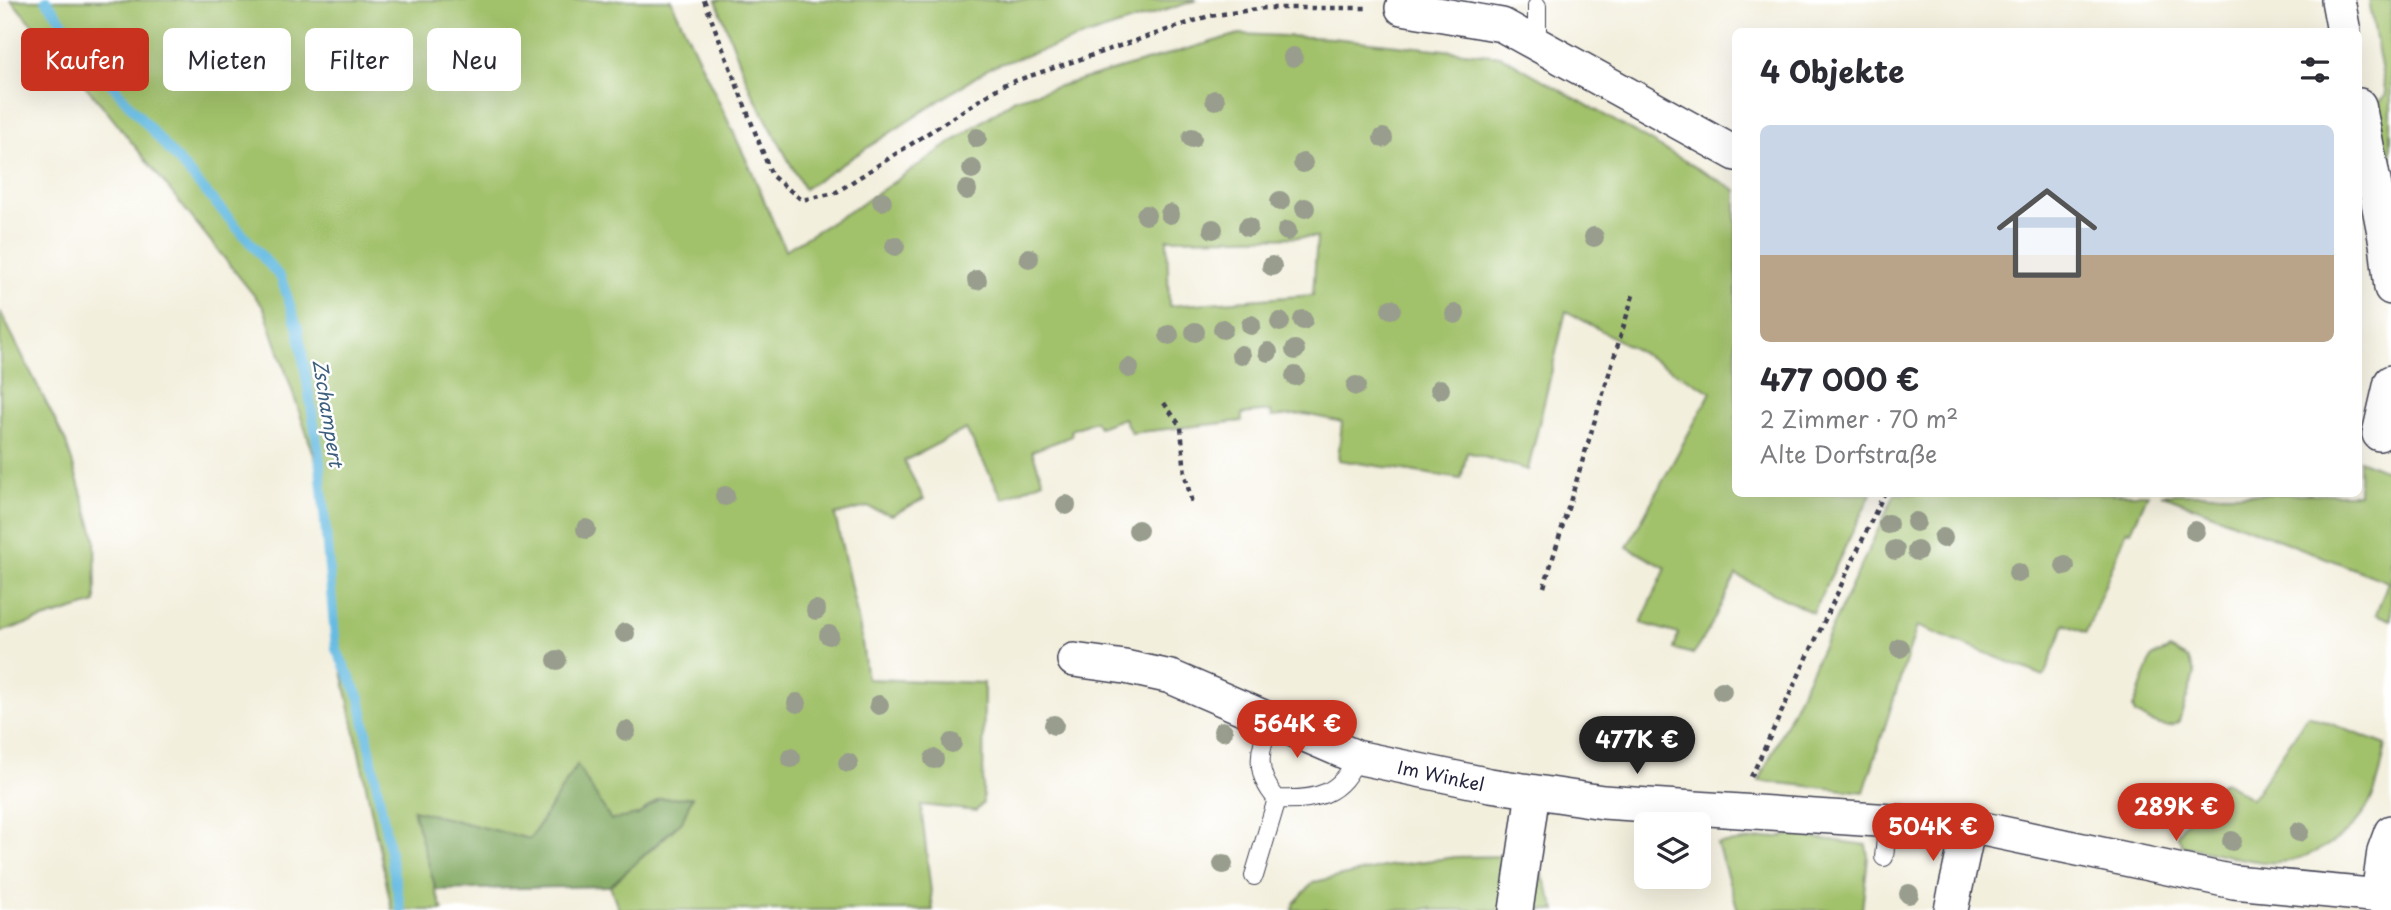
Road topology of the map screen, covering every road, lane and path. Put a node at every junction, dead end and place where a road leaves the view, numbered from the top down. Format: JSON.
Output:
{"nodes":[{"id":1,"x":704,"y":0,"type":"edge"},
{"id":2,"x":2338,"y":0,"type":"edge"},
{"id":3,"x":1537,"y":6,"type":"dead end"},
{"id":4,"x":1402,"y":8,"type":"joint"},
{"id":5,"x":1445,"y":8,"type":"edge"},
{"id":6,"x":2343,"y":28,"type":"edge"},
{"id":7,"x":1537,"y":44,"type":"junction"},
{"id":8,"x":2362,"y":120,"type":"edge"},
{"id":9,"x":1732,"y":152,"type":"edge"},
{"id":10,"x":2391,"y":288,"type":"edge"},
{"id":11,"x":1634,"y":292,"type":"dead end"},
{"id":12,"x":2391,"y":382,"type":"edge"},
{"id":13,"x":1164,"y":403,"type":"dead end"},
{"id":14,"x":2376,"y":437,"type":"edge"},
{"id":15,"x":1883,"y":497,"type":"edge"},
{"id":16,"x":1192,"y":503,"type":"dead end"},
{"id":17,"x":1544,"y":587,"type":"dead end"},
{"id":18,"x":1074,"y":660,"type":"dead end"},
{"id":19,"x":1272,"y":720,"type":"junction"},
{"id":20,"x":1356,"y":757,"type":"junction"},
{"id":21,"x":1533,"y":792,"type":"junction"},
{"id":22,"x":1278,"y":799,"type":"junction"},
{"id":23,"x":1736,"y":810,"type":"junction"},
{"id":24,"x":1888,"y":820,"type":"junction"},
{"id":25,"x":1969,"y":827,"type":"junction"},
{"id":26,"x":2391,"y":832,"type":"edge"},
{"id":27,"x":1884,"y":857,"type":"dead end"},
{"id":28,"x":1254,"y":876,"type":"dead end"},
{"id":29,"x":2383,"y":901,"type":"edge"},
{"id":30,"x":1516,"y":910,"type":"edge"},
{"id":31,"x":1951,"y":910,"type":"edge"}],
"edges":[{"from":1,"to":4,"type":"path"},
{"from":2,"to":6,"type":"street"},
{"from":3,"to":7,"type":"lane"},
{"from":4,"to":5,"type":"street"},
{"from":5,"to":7,"type":"street"},
{"from":7,"to":9,"type":"street"},
{"from":8,"to":10,"type":"street"},
{"from":11,"to":17,"type":"path"},
{"from":12,"to":14,"type":"street"},
{"from":13,"to":16,"type":"path"},
{"from":15,"to":23,"type":"path"},
{"from":18,"to":19,"type":"street","name":"Im Winkel"},
{"from":19,"to":20,"type":"street","name":"Im Winkel"},
{"from":19,"to":22,"type":"lane"},
{"from":20,"to":21,"type":"street","name":"Im Winkel"},
{"from":20,"to":22,"type":"lane"},
{"from":21,"to":23,"type":"street","name":"Im Winkel"},
{"from":21,"to":30,"type":"street"},
{"from":22,"to":28,"type":"lane"},
{"from":23,"to":24,"type":"street","name":"Im Winkel"},
{"from":24,"to":25,"type":"street","name":"Im Winkel"},
{"from":24,"to":27,"type":"lane"},
{"from":25,"to":29,"type":"street","name":"Im Winkel"},
{"from":25,"to":31,"type":"street"},
{"from":26,"to":29,"type":"street"}]}
